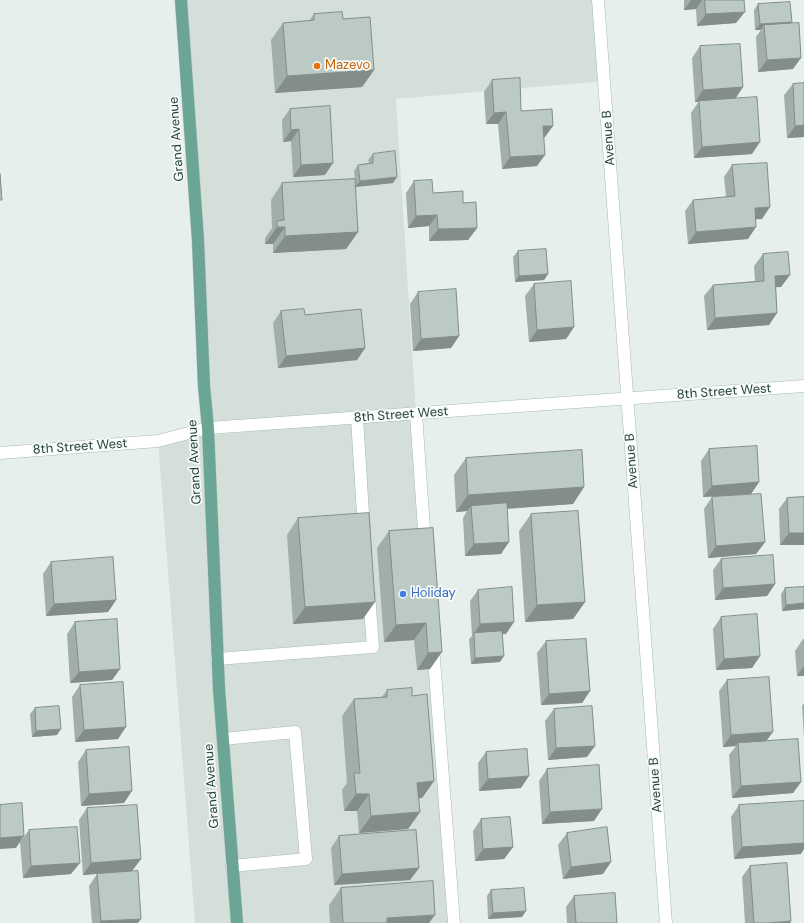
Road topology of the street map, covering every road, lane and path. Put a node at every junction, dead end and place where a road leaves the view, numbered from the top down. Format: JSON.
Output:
{"nodes":[{"id":1,"x":181,"y":0,"type":"edge"},
{"id":2,"x":598,"y":0,"type":"edge"},
{"id":3,"x":804,"y":386,"type":"edge"},
{"id":4,"x":628,"y":399,"type":"junction"},
{"id":5,"x":416,"y":414,"type":"junction"},
{"id":6,"x":357,"y":418,"type":"junction"},
{"id":7,"x":208,"y":428,"type":"junction"},
{"id":8,"x":0,"y":453,"type":"edge"},
{"id":9,"x":365,"y":538,"type":"edge"},
{"id":10,"x":427,"y":559,"type":"edge"},
{"id":11,"x":368,"y":584,"type":"edge"},
{"id":12,"x":432,"y":638,"type":"edge"},
{"id":13,"x":217,"y":659,"type":"junction"},
{"id":14,"x":223,"y":739,"type":"junction"},
{"id":15,"x":232,"y":866,"type":"junction"},
{"id":16,"x":237,"y":923,"type":"edge"},
{"id":17,"x":454,"y":923,"type":"edge"},
{"id":18,"x":666,"y":923,"type":"edge"}],
"edges":[{"from":1,"to":7,"type":"main road","name":"Grand Avenue"},
{"from":2,"to":4,"type":"street","name":"Avenue B"},
{"from":3,"to":4,"type":"street","name":"8th Street West"},
{"from":4,"to":5,"type":"street","name":"8th Street West"},
{"from":4,"to":18,"type":"street","name":"Avenue B"},
{"from":5,"to":6,"type":"street","name":"8th Street West"},
{"from":5,"to":10,"type":"street"},
{"from":6,"to":7,"type":"street","name":"8th Street West"},
{"from":6,"to":9,"type":"street"},
{"from":7,"to":8,"type":"street","name":"8th Street West"},
{"from":7,"to":13,"type":"main road","name":"Grand Avenue"},
{"from":11,"to":13,"type":"street"},
{"from":12,"to":17,"type":"street"},
{"from":13,"to":14,"type":"main road","name":"Grand Avenue"},
{"from":14,"to":15,"type":"main road","name":"Grand Avenue"},
{"from":14,"to":15,"type":"street"},
{"from":15,"to":16,"type":"main road","name":"Grand Avenue"}]}
